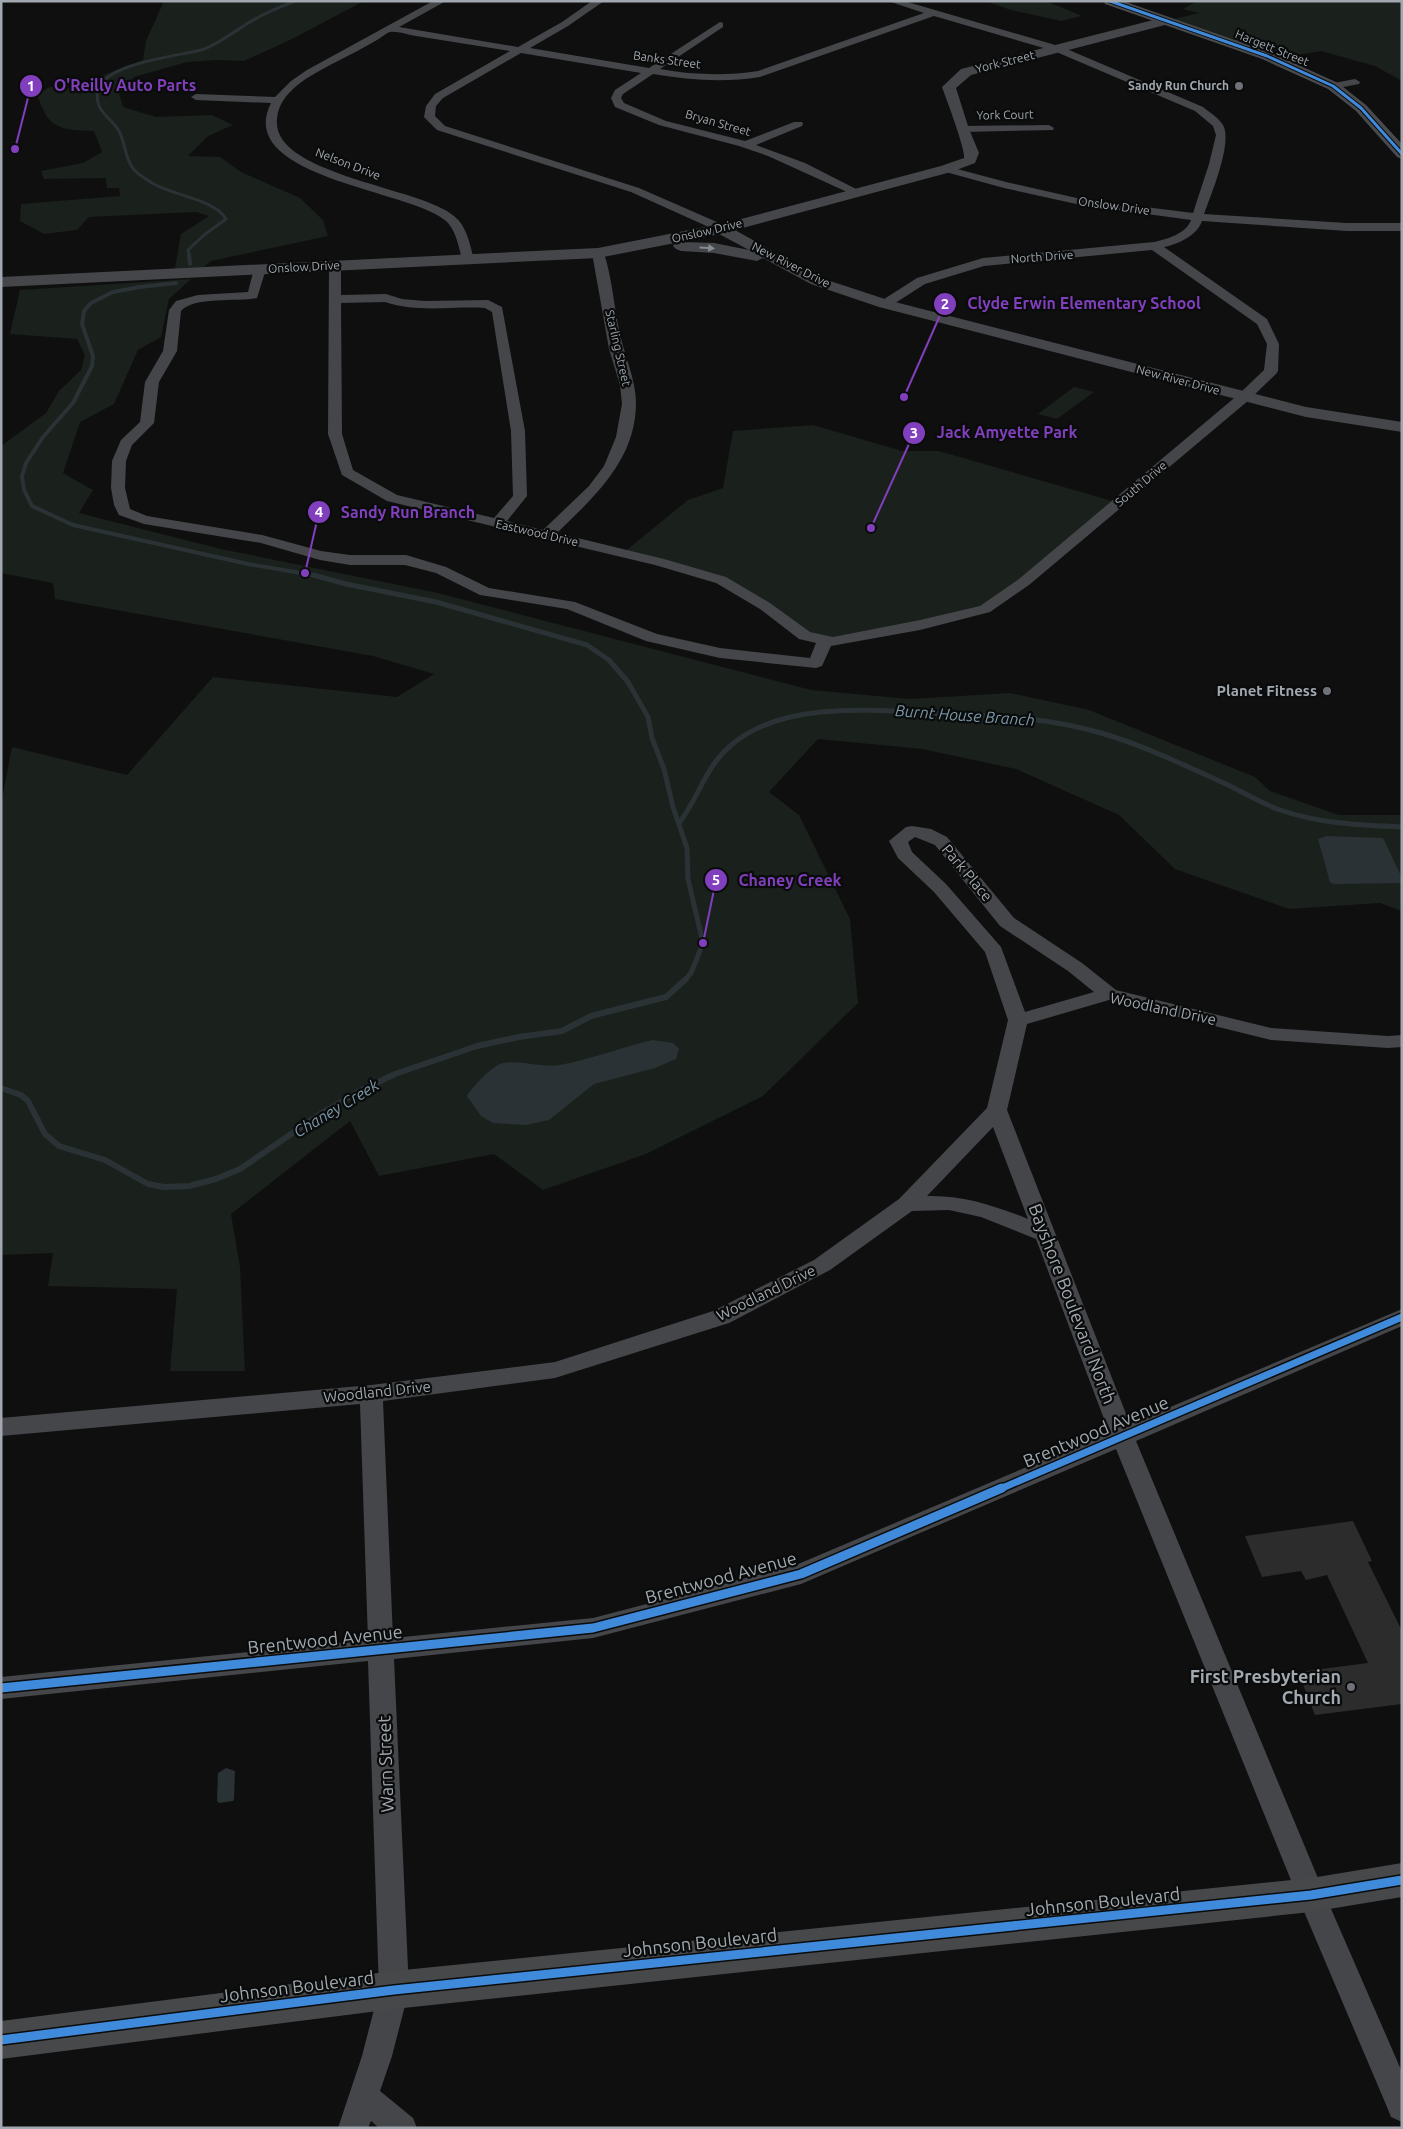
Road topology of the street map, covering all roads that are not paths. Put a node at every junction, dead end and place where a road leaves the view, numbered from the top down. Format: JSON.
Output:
{"nodes":[{"id":1,"x":441,"y":1,"type":"edge"},
{"id":2,"x":599,"y":1,"type":"edge"},
{"id":3,"x":893,"y":1,"type":"edge"},
{"id":4,"x":1110,"y":1,"type":"edge"},
{"id":5,"x":934,"y":13,"type":"junction"},
{"id":6,"x":1165,"y":21,"type":"junction"},
{"id":7,"x":720,"y":25,"type":"dead end"},
{"id":8,"x":390,"y":29,"type":"junction"},
{"id":9,"x":1058,"y":49,"type":"junction"},
{"id":10,"x":517,"y":50,"type":"junction"},
{"id":11,"x":650,"y":70,"type":"junction"},
{"id":12,"x":1355,"y":82,"type":"dead end"},
{"id":13,"x":1333,"y":86,"type":"junction"},
{"id":14,"x":196,"y":97,"type":"dead end"},
{"id":15,"x":279,"y":100,"type":"junction"},
{"id":16,"x":798,"y":124,"type":"dead end"},
{"id":17,"x":1049,"y":128,"type":"dead end"},
{"id":18,"x":962,"y":129,"type":"junction"},
{"id":19,"x":746,"y":145,"type":"junction"},
{"id":20,"x":1402,"y":154,"type":"edge"},
{"id":21,"x":946,"y":169,"type":"junction"},
{"id":22,"x":856,"y":193,"type":"junction"},
{"id":23,"x":1197,"y":217,"type":"junction"},
{"id":24,"x":1402,"y":227,"type":"edge"},
{"id":25,"x":722,"y":229,"type":"junction"},
{"id":26,"x":1154,"y":246,"type":"junction"},
{"id":27,"x":640,"y":247,"type":"junction"},
{"id":28,"x":598,"y":253,"type":"junction"},
{"id":29,"x":468,"y":260,"type":"junction"},
{"id":30,"x":783,"y":263,"type":"junction"},
{"id":31,"x":335,"y":266,"type":"junction"},
{"id":32,"x":260,"y":269,"type":"junction"},
{"id":33,"x":1,"y":282,"type":"edge"},
{"id":34,"x":335,"y":299,"type":"junction"},
{"id":35,"x":885,"y":304,"type":"junction"},
{"id":36,"x":1244,"y":398,"type":"junction"},
{"id":37,"x":1402,"y":427,"type":"edge"},
{"id":38,"x":497,"y":524,"type":"junction"},
{"id":39,"x":546,"y":536,"type":"junction"},
{"id":40,"x":829,"y":641,"type":"junction"},
{"id":41,"x":1110,"y":994,"type":"junction"},
{"id":42,"x":1018,"y":1020,"type":"junction"},
{"id":43,"x":1402,"y":1041,"type":"edge"},
{"id":44,"x":997,"y":1110,"type":"junction"},
{"id":45,"x":908,"y":1204,"type":"junction"},
{"id":46,"x":1044,"y":1234,"type":"junction"},
{"id":47,"x":1402,"y":1317,"type":"edge"},
{"id":48,"x":371,"y":1394,"type":"junction"},
{"id":49,"x":1,"y":1428,"type":"edge"},
{"id":50,"x":1123,"y":1437,"type":"junction"},
{"id":51,"x":382,"y":1649,"type":"junction"},
{"id":52,"x":1,"y":1688,"type":"edge"},
{"id":53,"x":1402,"y":1880,"type":"edge"},
{"id":54,"x":1311,"y":1895,"type":"junction"},
{"id":55,"x":394,"y":1990,"type":"junction"},
{"id":56,"x":1,"y":2040,"type":"edge"},
{"id":57,"x":365,"y":2097,"type":"junction"},
{"id":58,"x":1402,"y":2107,"type":"edge"},
{"id":59,"x":353,"y":2128,"type":"edge"},
{"id":60,"x":402,"y":2128,"type":"edge"}],
"edges":[{"from":1,"to":8,"type":"street","name":"Nelson Drive"},
{"from":2,"to":10,"type":"street","name":"New River Drive"},
{"from":3,"to":5,"type":"street"},
{"from":4,"to":6,"type":"main road","name":"Hargett Street"},
{"from":5,"to":9,"type":"street"},
{"from":5,"to":11,"type":"street","name":"Banks Street"},
{"from":6,"to":9,"type":"street","name":"York Street"},
{"from":6,"to":13,"type":"main road","name":"Hargett Street"},
{"from":7,"to":11,"type":"street"},
{"from":8,"to":10,"type":"street","name":"Banks Street"},
{"from":8,"to":15,"type":"street","name":"Nelson Drive"},
{"from":9,"to":18,"type":"street","name":"York Street"},
{"from":9,"to":23,"type":"street"},
{"from":10,"to":11,"type":"street","name":"Banks Street"},
{"from":10,"to":25,"type":"street","name":"New River Drive"},
{"from":11,"to":19,"type":"street","name":"Bryan Street"},
{"from":12,"to":13,"type":"street"},
{"from":13,"to":20,"type":"main road","name":"Hargett Street"},
{"from":14,"to":15,"type":"street"},
{"from":15,"to":29,"type":"street","name":"Nelson Drive"},
{"from":16,"to":19,"type":"street"},
{"from":17,"to":18,"type":"street","name":"York Court"},
{"from":18,"to":21,"type":"street","name":"York Street"},
{"from":19,"to":22,"type":"street","name":"Bryan Street"},
{"from":21,"to":22,"type":"street","name":"Onslow Drive"},
{"from":21,"to":23,"type":"street","name":"Onslow Drive"},
{"from":22,"to":25,"type":"street","name":"Onslow Drive"},
{"from":23,"to":24,"type":"street","name":"Onslow Drive"},
{"from":23,"to":26,"type":"street","name":"North Drive"},
{"from":25,"to":27,"type":"street","name":"Onslow Drive"},
{"from":25,"to":30,"type":"street","name":"New River Drive"},
{"from":26,"to":35,"type":"street","name":"North Drive"},
{"from":26,"to":36,"type":"street","name":"South Drive"},
{"from":27,"to":28,"type":"street","name":"Onslow Drive"},
{"from":27,"to":30,"type":"street","one_way":true},
{"from":28,"to":29,"type":"street","name":"Onslow Drive"},
{"from":28,"to":39,"type":"street","name":"Starling Street"},
{"from":29,"to":31,"type":"street","name":"Onslow Drive"},
{"from":30,"to":35,"type":"street","name":"New River Drive"},
{"from":31,"to":32,"type":"street","name":"Onslow Drive"},
{"from":31,"to":34,"type":"street","name":"Eastwood Drive"},
{"from":32,"to":33,"type":"street","name":"Onslow Drive"},
{"from":32,"to":40,"type":"street"},
{"from":34,"to":38,"type":"street","name":"Eastwood Drive"},
{"from":34,"to":38,"type":"street"},
{"from":35,"to":36,"type":"street","name":"New River Drive"},
{"from":36,"to":37,"type":"street","name":"New River Drive"},
{"from":36,"to":40,"type":"street","name":"South Drive"},
{"from":38,"to":39,"type":"street","name":"Eastwood Drive"},
{"from":39,"to":40,"type":"street","name":"Eastwood Drive"},
{"from":41,"to":42,"type":"street","name":"Woodland Drive"},
{"from":41,"to":42,"type":"street","name":"Park Place"},
{"from":41,"to":43,"type":"street","name":"Woodland Drive"},
{"from":42,"to":44,"type":"street"},
{"from":44,"to":45,"type":"street","name":"Woodland Drive"},
{"from":44,"to":46,"type":"street","name":"Bayshore Boulevard North"},
{"from":45,"to":46,"type":"street"},
{"from":45,"to":48,"type":"street","name":"Woodland Drive"},
{"from":46,"to":50,"type":"street","name":"Bayshore Boulevard North"},
{"from":47,"to":50,"type":"street","name":"Brentwood Avenue"},
{"from":48,"to":49,"type":"street","name":"Woodland Drive"},
{"from":48,"to":51,"type":"street","name":"Warn Street"},
{"from":50,"to":51,"type":"street","name":"Brentwood Avenue"},
{"from":50,"to":54,"type":"street","name":"Bayshore Boulevard North"},
{"from":51,"to":52,"type":"street","name":"Brentwood Avenue"},
{"from":51,"to":55,"type":"street","name":"Warn Street"},
{"from":53,"to":54,"type":"main road","name":"Johnson Boulevard"},
{"from":54,"to":55,"type":"main road","name":"Johnson Boulevard"},
{"from":54,"to":58,"type":"street","name":"Bayshore Boulevard North"},
{"from":55,"to":56,"type":"main road","name":"Johnson Boulevard"},
{"from":55,"to":57,"type":"street","name":"Warn Street"},
{"from":57,"to":59,"type":"street","name":"Warn Street"},
{"from":57,"to":60,"type":"street"}]}
